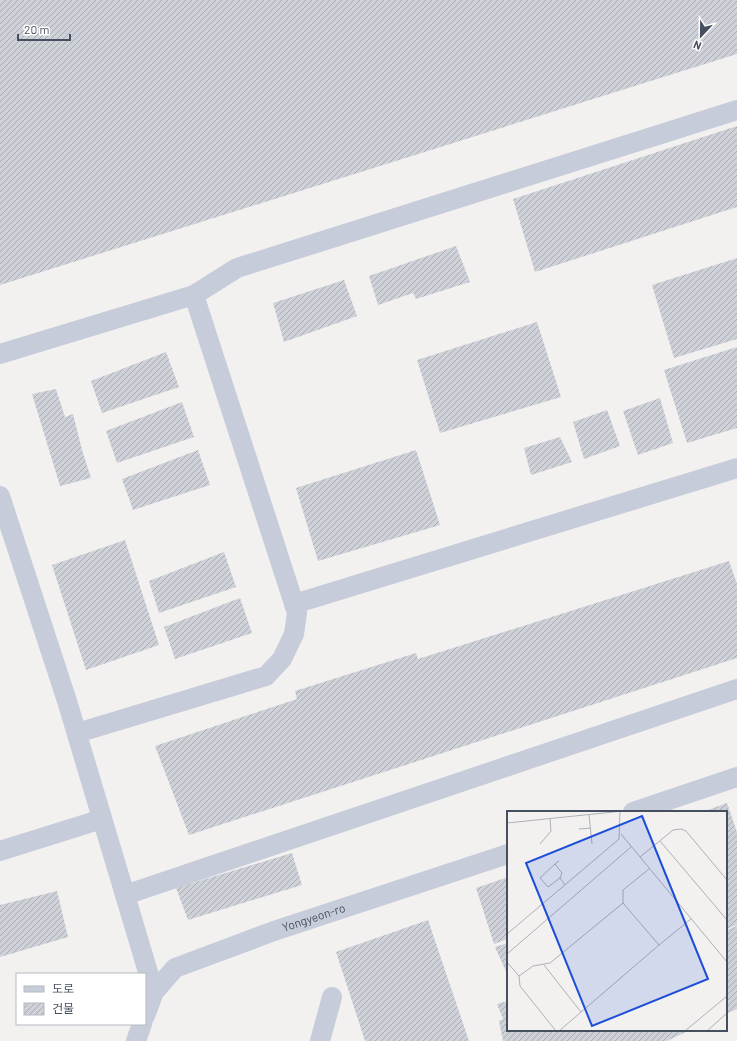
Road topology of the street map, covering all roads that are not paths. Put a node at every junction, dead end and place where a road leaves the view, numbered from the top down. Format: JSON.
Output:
{"nodes":[{"id":1,"x":737,"y":110,"type":"edge"},
{"id":2,"x":194,"y":295,"type":"junction"},
{"id":3,"x":0,"y":354,"type":"edge"},
{"id":4,"x":737,"y":468,"type":"edge"},
{"id":5,"x":0,"y":496,"type":"edge"},
{"id":6,"x":294,"y":604,"type":"junction"},
{"id":7,"x":737,"y":689,"type":"edge"},
{"id":8,"x":76,"y":733,"type":"junction"},
{"id":9,"x":737,"y":777,"type":"edge"},
{"id":10,"x":636,"y":811,"type":"edge"},
{"id":11,"x":102,"y":819,"type":"junction"},
{"id":12,"x":0,"y":851,"type":"edge"},
{"id":13,"x":507,"y":854,"type":"edge"},
{"id":14,"x":125,"y":895,"type":"junction"},
{"id":15,"x":154,"y":992,"type":"junction"},
{"id":16,"x":332,"y":997,"type":"dead end"},
{"id":17,"x":146,"y":1013,"type":"edge"},
{"id":18,"x":142,"y":1025,"type":"edge"},
{"id":19,"x":136,"y":1041,"type":"edge"},
{"id":20,"x":320,"y":1041,"type":"edge"}],
"edges":[{"from":1,"to":2,"type":"lane"},
{"from":2,"to":3,"type":"lane"},
{"from":2,"to":6,"type":"lane"},
{"from":4,"to":6,"type":"lane"},
{"from":5,"to":8,"type":"lane"},
{"from":6,"to":8,"type":"lane"},
{"from":7,"to":14,"type":"lane"},
{"from":8,"to":11,"type":"lane"},
{"from":9,"to":10,"type":"lane"},
{"from":11,"to":12,"type":"lane"},
{"from":11,"to":14,"type":"lane"},
{"from":13,"to":15,"type":"lane","name":"Yongyeon-ro"},
{"from":14,"to":15,"type":"lane"},
{"from":15,"to":17,"type":"lane","name":"Yongyeon-ro"},
{"from":16,"to":20,"type":"lane"},
{"from":18,"to":19,"type":"lane"}]}
